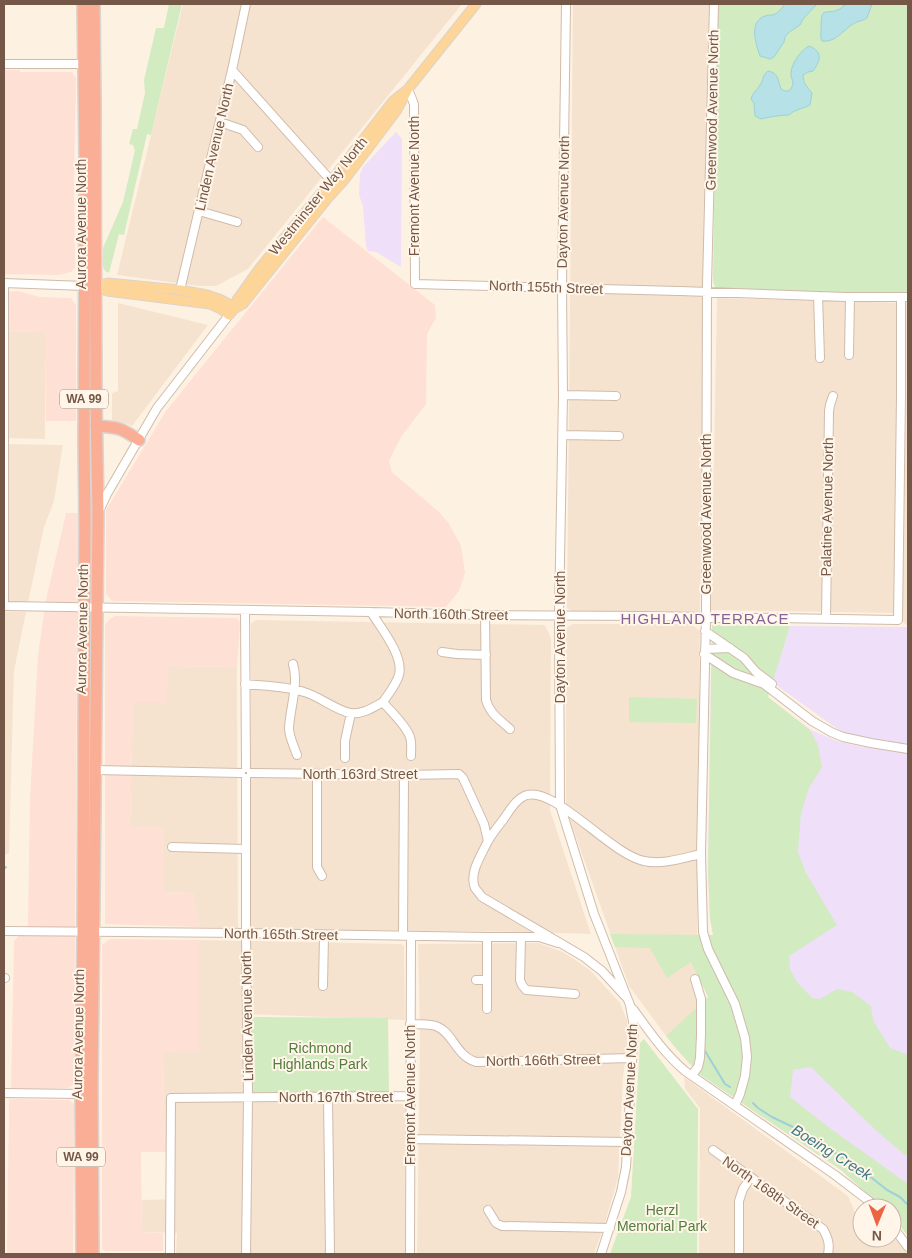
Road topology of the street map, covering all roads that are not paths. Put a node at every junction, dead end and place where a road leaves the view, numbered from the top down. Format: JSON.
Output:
{"nodes":[{"id":1,"x":83,"y":4,"type":"edge"},
{"id":2,"x":94,"y":4,"type":"edge"},
{"id":3,"x":246,"y":4,"type":"edge"},
{"id":4,"x":476,"y":4,"type":"edge"},
{"id":5,"x":566,"y":4,"type":"edge"},
{"id":6,"x":714,"y":4,"type":"edge"},
{"id":7,"x":4,"y":64,"type":"edge"},
{"id":8,"x":90,"y":64,"type":"junction"},
{"id":9,"x":232,"y":70,"type":"junction"},
{"id":10,"x":408,"y":89,"type":"junction"},
{"id":11,"x":220,"y":122,"type":"junction"},
{"id":12,"x":258,"y":147,"type":"dead end"},
{"id":13,"x":334,"y":184,"type":"junction"},
{"id":14,"x":199,"y":211,"type":"junction"},
{"id":15,"x":237,"y":222,"type":"dead end"},
{"id":16,"x":4,"y":284,"type":"edge"},
{"id":17,"x":415,"y":284,"type":"joint"},
{"id":18,"x":90,"y":286,"type":"junction"},
{"id":19,"x":562,"y":287,"type":"junction"},
{"id":20,"x":180,"y":290,"type":"junction"},
{"id":21,"x":707,"y":292,"type":"junction"},
{"id":22,"x":818,"y":296,"type":"junction"},
{"id":23,"x":850,"y":297,"type":"junction"},
{"id":24,"x":904,"y":297,"type":"edge"},
{"id":25,"x":232,"y":312,"type":"junction"},
{"id":26,"x":849,"y":355,"type":"dead end"},
{"id":27,"x":820,"y":358,"type":"dead end"},
{"id":28,"x":563,"y":395,"type":"junction"},
{"id":29,"x":616,"y":396,"type":"dead end"},
{"id":30,"x":833,"y":396,"type":"dead end"},
{"id":31,"x":905,"y":396,"type":"edge"},
{"id":32,"x":96,"y":426,"type":"junction"},
{"id":33,"x":562,"y":435,"type":"junction"},
{"id":34,"x":619,"y":436,"type":"dead end"},
{"id":35,"x":139,"y":440,"type":"junction"},
{"id":36,"x":4,"y":445,"type":"edge"},
{"id":37,"x":98,"y":513,"type":"junction"},
{"id":38,"x":898,"y":582,"type":"junction"},
{"id":39,"x":908,"y":582,"type":"edge"},
{"id":40,"x":4,"y":606,"type":"edge"},
{"id":41,"x":84,"y":606,"type":"junction"},
{"id":42,"x":97,"y":607,"type":"junction"},
{"id":43,"x":245,"y":610,"type":"junction"},
{"id":44,"x":371,"y":612,"type":"junction"},
{"id":45,"x":485,"y":615,"type":"junction"},
{"id":46,"x":559,"y":615,"type":"junction"},
{"id":47,"x":706,"y":617,"type":"junction"},
{"id":48,"x":826,"y":619,"type":"junction"},
{"id":49,"x":705,"y":631,"type":"junction"},
{"id":50,"x":730,"y":648,"type":"junction"},
{"id":51,"x":704,"y":651,"type":"junction"},
{"id":52,"x":442,"y":652,"type":"dead end"},
{"id":53,"x":486,"y":655,"type":"junction"},
{"id":54,"x":293,"y":664,"type":"dead end"},
{"id":55,"x":245,"y":684,"type":"junction"},
{"id":56,"x":294,"y":690,"type":"junction"},
{"id":57,"x":383,"y":702,"type":"junction"},
{"id":58,"x":350,"y":713,"type":"junction"},
{"id":59,"x":812,"y":721,"type":"junction"},
{"id":60,"x":510,"y":729,"type":"dead end"},
{"id":61,"x":908,"y":749,"type":"edge"},
{"id":62,"x":84,"y":754,"type":"junction"},
{"id":63,"x":298,"y":755,"type":"dead end"},
{"id":64,"x":411,"y":756,"type":"dead end"},
{"id":65,"x":344,"y":758,"type":"dead end"},
{"id":66,"x":96,"y":770,"type":"junction"},
{"id":67,"x":246,"y":773,"type":"junction"},
{"id":68,"x":317,"y":774,"type":"junction"},
{"id":69,"x":404,"y":775,"type":"junction"},
{"id":70,"x":84,"y":782,"type":"junction"},
{"id":71,"x":95,"y":796,"type":"junction"},
{"id":72,"x":560,"y":805,"type":"junction"},
{"id":73,"x":488,"y":841,"type":"junction"},
{"id":74,"x":172,"y":848,"type":"dead end"},
{"id":75,"x":246,"y":849,"type":"junction"},
{"id":76,"x":701,"y":854,"type":"junction"},
{"id":77,"x":322,"y":876,"type":"dead end"},
{"id":78,"x":4,"y":931,"type":"edge"},
{"id":79,"x":89,"y":932,"type":"junction"},
{"id":80,"x":246,"y":933,"type":"junction"},
{"id":81,"x":324,"y":934,"type":"junction"},
{"id":82,"x":407,"y":936,"type":"junction"},
{"id":83,"x":487,"y":937,"type":"junction"},
{"id":84,"x":521,"y":937,"type":"junction"},
{"id":85,"x":558,"y":943,"type":"junction"},
{"id":86,"x":615,"y":967,"type":"junction"},
{"id":87,"x":606,"y":976,"type":"junction"},
{"id":88,"x":694,"y":979,"type":"dead end"},
{"id":89,"x":476,"y":980,"type":"dead end"},
{"id":90,"x":487,"y":980,"type":"junction"},
{"id":91,"x":323,"y":986,"type":"dead end"},
{"id":92,"x":575,"y":994,"type":"dead end"},
{"id":93,"x":626,"y":997,"type":"junction"},
{"id":94,"x":630,"y":1005,"type":"junction"},
{"id":95,"x":487,"y":1009,"type":"dead end"},
{"id":96,"x":410,"y":1024,"type":"junction"},
{"id":97,"x":645,"y":1027,"type":"junction"},
{"id":98,"x":634,"y":1030,"type":"junction"},
{"id":99,"x":632,"y":1058,"type":"junction"},
{"id":100,"x":81,"y":1074,"type":"junction"},
{"id":101,"x":692,"y":1076,"type":"junction"},
{"id":102,"x":92,"y":1087,"type":"junction"},
{"id":103,"x":4,"y":1093,"type":"edge"},
{"id":104,"x":81,"y":1094,"type":"junction"},
{"id":105,"x":248,"y":1096,"type":"junction"},
{"id":106,"x":410,"y":1096,"type":"junction"},
{"id":107,"x":328,"y":1098,"type":"junction"},
{"id":108,"x":735,"y":1105,"type":"junction"},
{"id":109,"x":92,"y":1108,"type":"junction"},
{"id":110,"x":410,"y":1139,"type":"junction"},
{"id":111,"x":627,"y":1142,"type":"junction"},
{"id":112,"x":713,"y":1150,"type":"dead end"},
{"id":113,"x":751,"y":1177,"type":"junction"},
{"id":114,"x":865,"y":1198,"type":"edge"},
{"id":115,"x":488,"y":1210,"type":"dead end"},
{"id":116,"x":610,"y":1228,"type":"junction"},
{"id":117,"x":82,"y":1249,"type":"edge"},
{"id":118,"x":91,"y":1254,"type":"edge"},
{"id":119,"x":170,"y":1254,"type":"edge"},
{"id":120,"x":246,"y":1254,"type":"edge"},
{"id":121,"x":330,"y":1254,"type":"edge"},
{"id":122,"x":410,"y":1254,"type":"edge"},
{"id":123,"x":601,"y":1254,"type":"edge"},
{"id":124,"x":739,"y":1254,"type":"edge"},
{"id":125,"x":828,"y":1254,"type":"edge"}],
"edges":[{"from":1,"to":8,"type":"highway","name":"Aurora Avenue North","number":"WA 99"},
{"from":2,"to":8,"type":"highway","name":"Aurora Avenue North","number":"WA 99"},
{"from":3,"to":9,"type":"street","name":"Linden Avenue North"},
{"from":4,"to":10,"type":"main road","name":"Westminster Way North"},
{"from":5,"to":19,"type":"street","name":"Dayton Avenue North"},
{"from":6,"to":21,"type":"street","name":"Greenwood Avenue North"},
{"from":7,"to":8,"type":"street"},
{"from":8,"to":18,"type":"highway","name":"Aurora Avenue North","number":"WA 99"},
{"from":9,"to":11,"type":"street","name":"Linden Avenue North"},
{"from":9,"to":13,"type":"street"},
{"from":10,"to":13,"type":"main road","name":"Westminster Way North"},
{"from":10,"to":17,"type":"street","name":"Fremont Avenue North"},
{"from":11,"to":12,"type":"street"},
{"from":11,"to":14,"type":"street","name":"Linden Avenue North"},
{"from":13,"to":25,"type":"main road","name":"Westminster Way North"},
{"from":14,"to":15,"type":"street"},
{"from":14,"to":20,"type":"street","name":"Linden Avenue North"},
{"from":16,"to":18,"type":"street"},
{"from":16,"to":36,"type":"street"},
{"from":17,"to":19,"type":"street","name":"North 155th Street"},
{"from":18,"to":20,"type":"main road"},
{"from":18,"to":25,"type":"main road"},
{"from":18,"to":32,"type":"highway","name":"Aurora Avenue North","number":"WA 99"},
{"from":18,"to":41,"type":"highway","name":"Aurora Avenue North","number":"WA 99"},
{"from":19,"to":21,"type":"street","name":"North 155th Street"},
{"from":19,"to":28,"type":"street","name":"Dayton Avenue North"},
{"from":20,"to":25,"type":"main road"},
{"from":21,"to":22,"type":"street","name":"North 155th Street"},
{"from":21,"to":47,"type":"street","name":"Greenwood Avenue North"},
{"from":22,"to":23,"type":"street","name":"North 155th Street"},
{"from":22,"to":27,"type":"street"},
{"from":23,"to":24,"type":"street","name":"North 155th Street"},
{"from":23,"to":26,"type":"street"},
{"from":24,"to":31,"type":"street"},
{"from":25,"to":35,"type":"street","name":"Westminster Way North"},
{"from":28,"to":29,"type":"street"},
{"from":28,"to":33,"type":"street","name":"Dayton Avenue North"},
{"from":30,"to":48,"type":"street","name":"Palatine Avenue North"},
{"from":31,"to":38,"type":"street"},
{"from":32,"to":35,"type":"highway"},
{"from":32,"to":37,"type":"highway","name":"Aurora Avenue North","number":"WA 99"},
{"from":33,"to":34,"type":"street"},
{"from":33,"to":46,"type":"street","name":"Dayton Avenue North"},
{"from":35,"to":37,"type":"street","name":"Westminster Way North"},
{"from":36,"to":40,"type":"street"},
{"from":37,"to":42,"type":"highway","name":"Aurora Avenue North","number":"WA 99"},
{"from":38,"to":39,"type":"street"},
{"from":38,"to":48,"type":"street","name":"North 160th Street"},
{"from":40,"to":41,"type":"street","name":"North 160th Street"},
{"from":41,"to":42,"type":"street","name":"North 160th Street"},
{"from":41,"to":62,"type":"highway","name":"Aurora Avenue North","number":"WA 99"},
{"from":42,"to":43,"type":"street","name":"North 160th Street"},
{"from":42,"to":66,"type":"highway","name":"Aurora Avenue North","number":"WA 99"},
{"from":43,"to":44,"type":"street","name":"North 160th Street"},
{"from":43,"to":55,"type":"street","name":"Linden Avenue North"},
{"from":44,"to":45,"type":"street","name":"North 160th Street"},
{"from":44,"to":57,"type":"street"},
{"from":45,"to":46,"type":"street","name":"North 160th Street"},
{"from":45,"to":53,"type":"street"},
{"from":46,"to":47,"type":"street","name":"North 160th Street"},
{"from":46,"to":72,"type":"street","name":"Dayton Avenue North"},
{"from":47,"to":48,"type":"street","name":"North 160th Street"},
{"from":47,"to":49,"type":"street","name":"Greenwood Avenue North"},
{"from":49,"to":50,"type":"street"},
{"from":49,"to":51,"type":"street","name":"Greenwood Avenue North"},
{"from":50,"to":51,"type":"street"},
{"from":50,"to":59,"type":"street"},
{"from":51,"to":59,"type":"street"},
{"from":51,"to":76,"type":"street","name":"Greenwood Avenue North"},
{"from":52,"to":53,"type":"street"},
{"from":53,"to":60,"type":"street"},
{"from":54,"to":56,"type":"street"},
{"from":55,"to":56,"type":"street"},
{"from":55,"to":67,"type":"street","name":"Linden Avenue North"},
{"from":56,"to":58,"type":"street"},
{"from":56,"to":63,"type":"street"},
{"from":57,"to":58,"type":"street"},
{"from":57,"to":64,"type":"street"},
{"from":58,"to":65,"type":"street"},
{"from":59,"to":61,"type":"street"},
{"from":62,"to":66,"type":"main road"},
{"from":62,"to":70,"type":"highway","name":"Aurora Avenue North","number":"WA 99"},
{"from":66,"to":67,"type":"street","name":"North 163rd Street"},
{"from":66,"to":71,"type":"highway","name":"Aurora Avenue North","number":"WA 99"},
{"from":67,"to":68,"type":"street","name":"North 163rd Street"},
{"from":67,"to":75,"type":"street","name":"Linden Avenue North"},
{"from":68,"to":69,"type":"street","name":"North 163rd Street"},
{"from":68,"to":77,"type":"street"},
{"from":69,"to":73,"type":"street","name":"North 163rd Street"},
{"from":69,"to":82,"type":"street","name":"Fremont Avenue North"},
{"from":70,"to":71,"type":"main road"},
{"from":70,"to":79,"type":"highway","name":"Aurora Avenue North","number":"WA 99"},
{"from":71,"to":79,"type":"highway","name":"Aurora Avenue North","number":"WA 99"},
{"from":72,"to":73,"type":"street"},
{"from":72,"to":76,"type":"street"},
{"from":72,"to":86,"type":"street","name":"Dayton Avenue North"},
{"from":73,"to":85,"type":"street"},
{"from":74,"to":75,"type":"street"},
{"from":75,"to":80,"type":"street","name":"Linden Avenue North"},
{"from":76,"to":108,"type":"street","name":"Greenwood Avenue North"},
{"from":78,"to":79,"type":"street","name":"North 165th Street"},
{"from":79,"to":80,"type":"street","name":"North 165th Street"},
{"from":79,"to":100,"type":"highway","name":"Aurora Avenue North","number":"WA 99"},
{"from":79,"to":102,"type":"highway","name":"Aurora Avenue North","number":"WA 99"},
{"from":80,"to":81,"type":"street","name":"North 165th Street"},
{"from":80,"to":105,"type":"street","name":"Linden Avenue North"},
{"from":81,"to":82,"type":"street","name":"North 165th Street"},
{"from":81,"to":91,"type":"street"},
{"from":82,"to":83,"type":"street","name":"North 165th Street"},
{"from":82,"to":96,"type":"street","name":"Fremont Avenue North"},
{"from":83,"to":84,"type":"street","name":"North 165th Street"},
{"from":83,"to":90,"type":"street"},
{"from":84,"to":85,"type":"street","name":"North 165th Street"},
{"from":84,"to":92,"type":"street"},
{"from":85,"to":87,"type":"street"},
{"from":86,"to":87,"type":"street"},
{"from":86,"to":93,"type":"street","name":"Dayton Avenue North"},
{"from":87,"to":93,"type":"street"},
{"from":88,"to":101,"type":"street"},
{"from":89,"to":90,"type":"street"},
{"from":90,"to":95,"type":"street"},
{"from":93,"to":94,"type":"street","name":"Dayton Avenue North"},
{"from":94,"to":97,"type":"street"},
{"from":94,"to":98,"type":"street","name":"Dayton Avenue North"},
{"from":96,"to":99,"type":"street","name":"North 166th Street"},
{"from":96,"to":106,"type":"street","name":"Fremont Avenue North"},
{"from":97,"to":98,"type":"street"},
{"from":97,"to":101,"type":"street"},
{"from":98,"to":99,"type":"street","name":"Dayton Avenue North"},
{"from":99,"to":111,"type":"street","name":"Dayton Avenue North"},
{"from":100,"to":102,"type":"main road"},
{"from":100,"to":104,"type":"highway","name":"Aurora Avenue North","number":"WA 99"},
{"from":101,"to":108,"type":"street"},
{"from":102,"to":109,"type":"highway","name":"Aurora Avenue North","number":"WA 99"},
{"from":103,"to":104,"type":"street"},
{"from":104,"to":109,"type":"main road"},
{"from":104,"to":117,"type":"highway","name":"Aurora Avenue North","number":"WA 99"},
{"from":105,"to":107,"type":"street","name":"North 167th Street"},
{"from":105,"to":119,"type":"street","name":"North 167th Street"},
{"from":105,"to":120,"type":"street","name":"Linden Avenue North"},
{"from":106,"to":107,"type":"street","name":"North 167th Street"},
{"from":106,"to":110,"type":"street","name":"Fremont Avenue North"},
{"from":107,"to":121,"type":"street"},
{"from":108,"to":114,"type":"street"},
{"from":109,"to":118,"type":"highway","name":"Aurora Avenue North","number":"WA 99"},
{"from":110,"to":111,"type":"street"},
{"from":110,"to":122,"type":"street","name":"Fremont Avenue North"},
{"from":111,"to":116,"type":"street","name":"Dayton Avenue North"},
{"from":112,"to":113,"type":"street","name":"North 168th Street"},
{"from":113,"to":124,"type":"street"},
{"from":113,"to":125,"type":"street","name":"North 168th Street"},
{"from":115,"to":116,"type":"street"},
{"from":116,"to":123,"type":"street","name":"Dayton Avenue North"},
{"from":117,"to":118,"type":"main road"}]}
